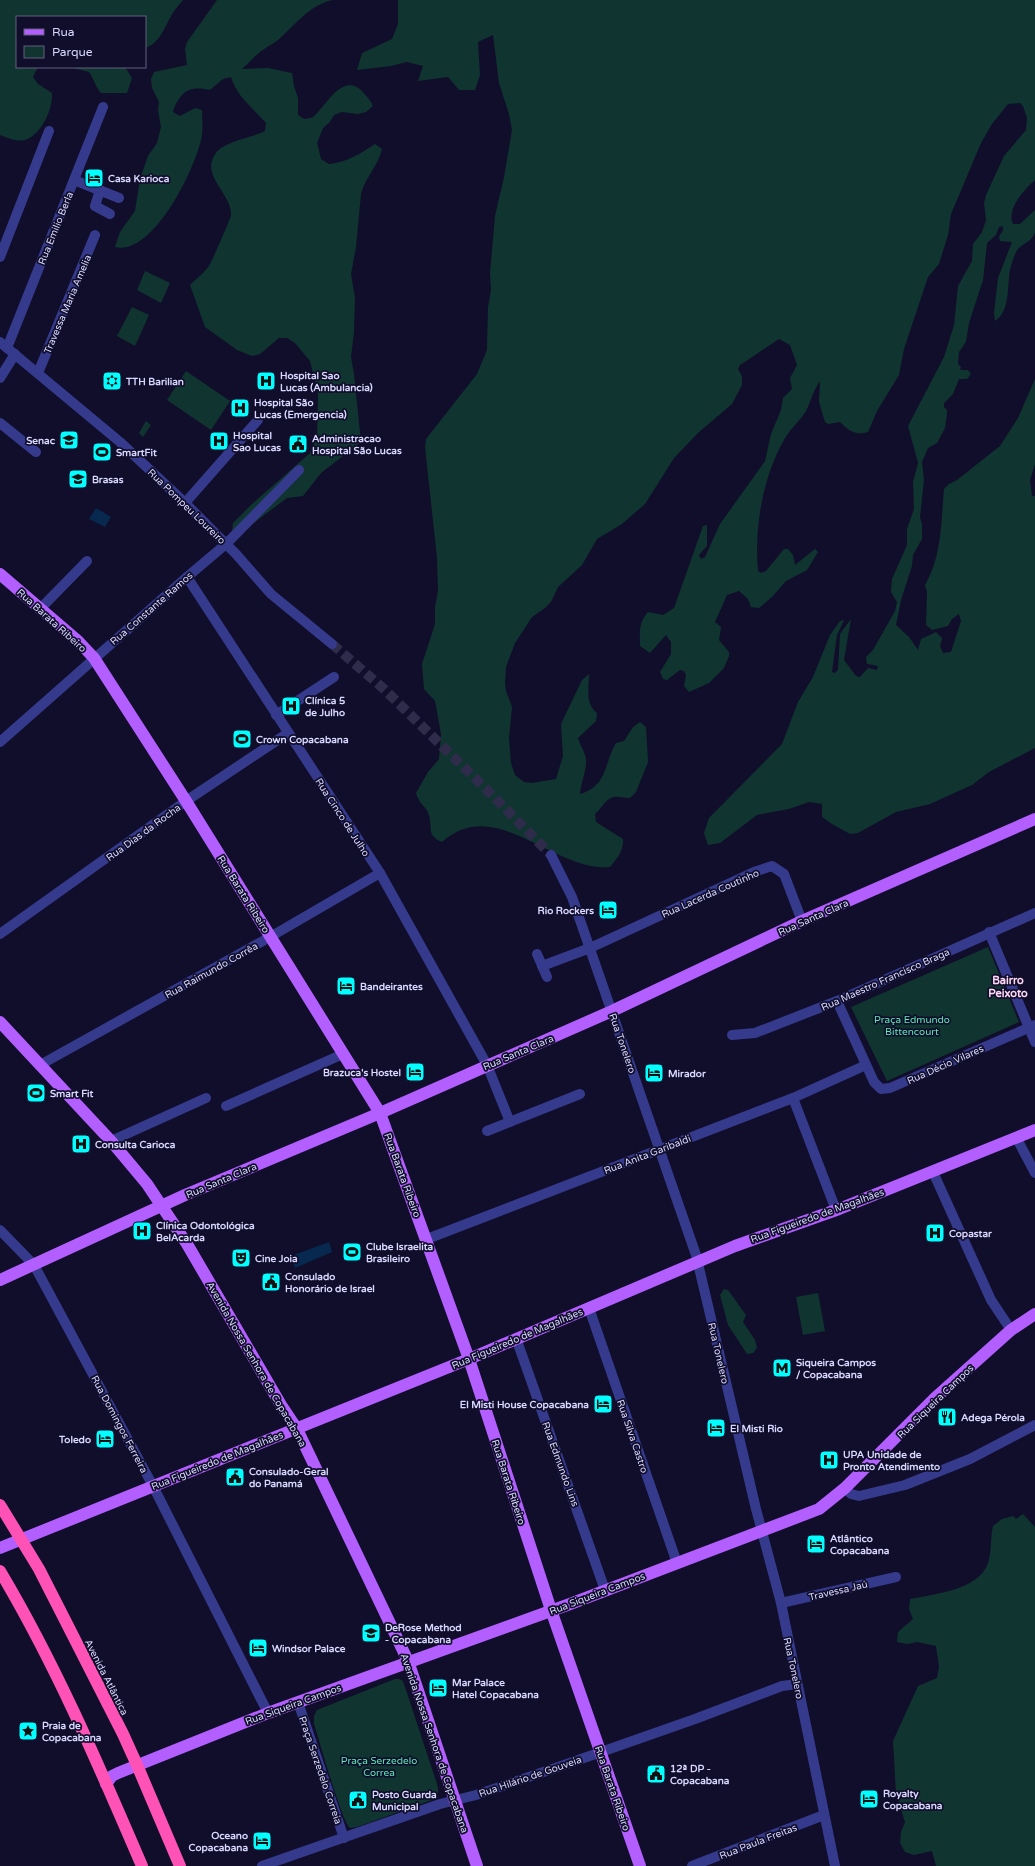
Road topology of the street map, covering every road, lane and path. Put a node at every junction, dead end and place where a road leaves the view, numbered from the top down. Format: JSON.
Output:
{"nodes":[{"id":1,"x":103,"y":107,"type":"dead end"},
{"id":2,"x":49,"y":131,"type":"dead end"},
{"id":3,"x":74,"y":180,"type":"junction"},
{"id":4,"x":100,"y":190,"type":"junction"},
{"id":5,"x":119,"y":198,"type":"dead end"},
{"id":6,"x":110,"y":214,"type":"dead end"},
{"id":7,"x":95,"y":235,"type":"dead end"},
{"id":8,"x":0,"y":257,"type":"edge"},
{"id":9,"x":7,"y":348,"type":"edge"},
{"id":10,"x":38,"y":374,"type":"junction"},
{"id":11,"x":0,"y":378,"type":"edge"},
{"id":12,"x":258,"y":420,"type":"dead end"},
{"id":13,"x":0,"y":423,"type":"edge"},
{"id":14,"x":36,"y":452,"type":"dead end"},
{"id":15,"x":299,"y":470,"type":"dead end"},
{"id":16,"x":185,"y":503,"type":"junction"},
{"id":17,"x":226,"y":544,"type":"junction"},
{"id":18,"x":87,"y":561,"type":"dead end"},
{"id":19,"x":0,"y":574,"type":"edge"},
{"id":20,"x":187,"y":577,"type":"junction"},
{"id":21,"x":40,"y":609,"type":"junction"},
{"id":22,"x":332,"y":644,"type":"tunnel mouth"},
{"id":23,"x":94,"y":658,"type":"junction"},
{"id":24,"x":334,"y":677,"type":"dead end"},
{"id":25,"x":276,"y":715,"type":"junction"},
{"id":26,"x":288,"y":733,"type":"junction"},
{"id":27,"x":0,"y":742,"type":"edge"},
{"id":28,"x":186,"y":801,"type":"junction"},
{"id":29,"x":1035,"y":819,"type":"edge"},
{"id":30,"x":551,"y":855,"type":"tunnel mouth"},
{"id":31,"x":380,"y":872,"type":"junction"},
{"id":32,"x":1035,"y":912,"type":"edge"},
{"id":33,"x":802,"y":920,"type":"junction"},
{"id":34,"x":989,"y":932,"type":"junction"},
{"id":35,"x":0,"y":934,"type":"edge"},
{"id":36,"x":270,"y":937,"type":"junction"},
{"id":37,"x":590,"y":948,"type":"junction"},
{"id":38,"x":537,"y":954,"type":"dead end"},
{"id":39,"x":542,"y":966,"type":"junction"},
{"id":40,"x":547,"y":977,"type":"dead end"},
{"id":41,"x":837,"y":1001,"type":"junction"},
{"id":42,"x":612,"y":1011,"type":"junction"},
{"id":43,"x":0,"y":1022,"type":"edge"},
{"id":44,"x":1032,"y":1026,"type":"edge"},
{"id":45,"x":732,"y":1035,"type":"dead end"},
{"id":46,"x":1035,"y":1042,"type":"edge"},
{"id":47,"x":343,"y":1054,"type":"junction"},
{"id":48,"x":40,"y":1065,"type":"junction"},
{"id":49,"x":487,"y":1065,"type":"junction"},
{"id":50,"x":866,"y":1065,"type":"junction"},
{"id":51,"x":580,"y":1094,"type":"dead end"},
{"id":52,"x":206,"y":1098,"type":"dead end"},
{"id":53,"x":793,"y":1098,"type":"junction"},
{"id":54,"x":226,"y":1106,"type":"dead end"},
{"id":55,"x":380,"y":1113,"type":"junction"},
{"id":56,"x":510,"y":1122,"type":"junction"},
{"id":57,"x":1035,"y":1130,"type":"edge"},
{"id":58,"x":487,"y":1131,"type":"dead end"},
{"id":59,"x":1016,"y":1137,"type":"junction"},
{"id":60,"x":111,"y":1141,"type":"junction"},
{"id":61,"x":660,"y":1149,"type":"junction"},
{"id":62,"x":933,"y":1172,"type":"junction"},
{"id":63,"x":1035,"y":1173,"type":"edge"},
{"id":64,"x":162,"y":1206,"type":"junction"},
{"id":65,"x":836,"y":1210,"type":"junction"},
{"id":66,"x":0,"y":1230,"type":"edge"},
{"id":67,"x":427,"y":1240,"type":"junction"},
{"id":68,"x":697,"y":1261,"type":"junction"},
{"id":69,"x":34,"y":1265,"type":"junction"},
{"id":70,"x":0,"y":1280,"type":"edge"},
{"id":71,"x":589,"y":1308,"type":"junction"},
{"id":72,"x":1035,"y":1314,"type":"edge"},
{"id":73,"x":1012,"y":1330,"type":"junction"},
{"id":74,"x":516,"y":1338,"type":"junction"},
{"id":75,"x":469,"y":1359,"type":"junction"},
{"id":76,"x":1035,"y":1425,"type":"edge"},
{"id":77,"x":297,"y":1429,"type":"junction"},
{"id":78,"x":153,"y":1486,"type":"junction"},
{"id":79,"x":845,"y":1488,"type":"junction"},
{"id":80,"x":0,"y":1505,"type":"edge"},
{"id":81,"x":762,"y":1531,"type":"junction"},
{"id":82,"x":21,"y":1539,"type":"junction"},
{"id":83,"x":0,"y":1548,"type":"edge"},
{"id":84,"x":677,"y":1563,"type":"junction"},
{"id":85,"x":0,"y":1572,"type":"edge"},
{"id":86,"x":896,"y":1577,"type":"dead end"},
{"id":87,"x":605,"y":1590,"type":"junction"},
{"id":88,"x":781,"y":1603,"type":"junction"},
{"id":89,"x":551,"y":1610,"type":"junction"},
{"id":90,"x":408,"y":1662,"type":"junction"},
{"id":91,"x":797,"y":1684,"type":"junction"},
{"id":92,"x":298,"y":1702,"type":"junction"},
{"id":93,"x":268,"y":1713,"type":"junction"},
{"id":94,"x":600,"y":1752,"type":"junction"},
{"id":95,"x":138,"y":1765,"type":"junction"},
{"id":96,"x":106,"y":1784,"type":"junction"},
{"id":97,"x":455,"y":1800,"type":"junction"},
{"id":98,"x":824,"y":1815,"type":"junction"},
{"id":99,"x":344,"y":1838,"type":"junction"},
{"id":100,"x":142,"y":1866,"type":"edge"},
{"id":101,"x":180,"y":1866,"type":"edge"},
{"id":102,"x":262,"y":1866,"type":"edge"},
{"id":103,"x":477,"y":1866,"type":"edge"},
{"id":104,"x":640,"y":1866,"type":"edge"},
{"id":105,"x":692,"y":1866,"type":"edge"},
{"id":106,"x":835,"y":1866,"type":"edge"}],
"edges":[{"from":1,"to":3,"type":"street","name":"Rua Emilio Berla"},
{"from":2,"to":8,"type":"street"},
{"from":3,"to":4,"type":"street"},
{"from":3,"to":9,"type":"street","name":"Rua Emilio Berla"},
{"from":4,"to":5,"type":"street"},
{"from":4,"to":6,"type":"street"},
{"from":7,"to":10,"type":"street","name":"Travessa Maria Amelia"},
{"from":9,"to":10,"type":"street","name":"Rua Pompeu Loureiro"},
{"from":9,"to":11,"type":"street","name":"Rua Emilio Berla"},
{"from":10,"to":16,"type":"street","name":"Rua Pompeu Loureiro"},
{"from":12,"to":16,"type":"street"},
{"from":13,"to":14,"type":"street"},
{"from":15,"to":17,"type":"street","name":"Rua Constante Ramos"},
{"from":16,"to":17,"type":"street","name":"Rua Pompeu Loureiro"},
{"from":17,"to":20,"type":"street","name":"Rua Constante Ramos"},
{"from":17,"to":22,"type":"street","name":"Rua Pompeu Loureiro"},
{"from":18,"to":21,"type":"street"},
{"from":19,"to":21,"type":"main road","name":"Rua Barata Ribeiro"},
{"from":20,"to":23,"type":"street","name":"Rua Constante Ramos"},
{"from":20,"to":25,"type":"street","name":"Rua Cinco de Julho"},
{"from":21,"to":23,"type":"main road","name":"Rua Barata Ribeiro"},
{"from":23,"to":27,"type":"street","name":"Rua Constante Ramos"},
{"from":23,"to":28,"type":"main road","name":"Rua Barata Ribeiro"},
{"from":24,"to":25,"type":"street"},
{"from":25,"to":26,"type":"street","name":"Rua Cinco de Julho"},
{"from":26,"to":28,"type":"street","name":"Rua Dias da Rocha"},
{"from":26,"to":31,"type":"street","name":"Rua Cinco de Julho"},
{"from":28,"to":35,"type":"street","name":"Rua Dias da Rocha"},
{"from":28,"to":36,"type":"main road","name":"Rua Barata Ribeiro"},
{"from":29,"to":33,"type":"main road","name":"Rua Santa Clara"},
{"from":30,"to":37,"type":"street","name":"Rua Tonelero"},
{"from":31,"to":36,"type":"street","name":"Rua Raimundo Corrêa"},
{"from":31,"to":49,"type":"street","name":"Rua Cinco de Julho"},
{"from":32,"to":34,"type":"street","name":"Rua Maestro Francisco Braga"},
{"from":33,"to":37,"type":"street","name":"Rua Lacerda Coutinho"},
{"from":33,"to":42,"type":"main road","name":"Rua Santa Clara"},
{"from":34,"to":41,"type":"street","name":"Rua Maestro Francisco Braga"},
{"from":34,"to":44,"type":"street"},
{"from":36,"to":47,"type":"main road","name":"Rua Barata Ribeiro"},
{"from":36,"to":48,"type":"street","name":"Rua Raimundo Corrêa"},
{"from":37,"to":39,"type":"street"},
{"from":37,"to":42,"type":"street","name":"Rua Tonelero"},
{"from":38,"to":39,"type":"street"},
{"from":39,"to":40,"type":"street"},
{"from":41,"to":45,"type":"street","name":"Rua Maestro Francisco Braga"},
{"from":41,"to":50,"type":"street"},
{"from":42,"to":49,"type":"main road","name":"Rua Santa Clara"},
{"from":42,"to":61,"type":"street","name":"Rua Tonelero"},
{"from":43,"to":48,"type":"main road","name":"Avenida Nossa Senhora de Copacabana"},
{"from":44,"to":46,"type":"street"},
{"from":44,"to":50,"type":"street","name":"Rua Décio Vilares"},
{"from":47,"to":54,"type":"street"},
{"from":47,"to":55,"type":"main road","name":"Rua Barata Ribeiro"},
{"from":48,"to":60,"type":"main road","name":"Avenida Nossa Senhora de Copacabana"},
{"from":49,"to":55,"type":"main road","name":"Rua Santa Clara"},
{"from":49,"to":56,"type":"street","name":"Rua Cinco de Julho"},
{"from":50,"to":53,"type":"street","name":"Rua Anita Garibaldi"},
{"from":51,"to":56,"type":"street"},
{"from":52,"to":60,"type":"street"},
{"from":53,"to":61,"type":"street","name":"Rua Anita Garibaldi"},
{"from":53,"to":65,"type":"street"},
{"from":55,"to":64,"type":"main road","name":"Rua Santa Clara"},
{"from":55,"to":67,"type":"main road","name":"Rua Barata Ribeiro"},
{"from":56,"to":58,"type":"street"},
{"from":57,"to":59,"type":"main road","name":"Rua Figueiredo de Magalhães"},
{"from":59,"to":62,"type":"main road","name":"Rua Figueiredo de Magalhães"},
{"from":59,"to":63,"type":"street"},
{"from":60,"to":64,"type":"main road","name":"Avenida Nossa Senhora de Copacabana"},
{"from":61,"to":67,"type":"street","name":"Rua Anita Garibaldi"},
{"from":61,"to":68,"type":"street","name":"Rua Tonelero"},
{"from":62,"to":65,"type":"main road","name":"Rua Figueiredo de Magalhães"},
{"from":62,"to":73,"type":"street"},
{"from":64,"to":69,"type":"main road","name":"Rua Santa Clara"},
{"from":64,"to":77,"type":"main road","name":"Avenida Nossa Senhora de Copacabana"},
{"from":65,"to":68,"type":"main road","name":"Rua Figueiredo de Magalhães"},
{"from":66,"to":69,"type":"street","name":"Rua Domingos Ferreira"},
{"from":67,"to":75,"type":"main road","name":"Rua Barata Ribeiro"},
{"from":68,"to":71,"type":"main road","name":"Rua Figueiredo de Magalhães"},
{"from":68,"to":81,"type":"street","name":"Rua Tonelero"},
{"from":69,"to":70,"type":"main road","name":"Rua Santa Clara"},
{"from":69,"to":78,"type":"street","name":"Rua Domingos Ferreira"},
{"from":71,"to":74,"type":"main road","name":"Rua Figueiredo de Magalhães"},
{"from":71,"to":84,"type":"street","name":"Rua Silva Castro"},
{"from":72,"to":73,"type":"main road","name":"Rua Siqueira Campos"},
{"from":73,"to":79,"type":"main road","name":"Rua Siqueira Campos"},
{"from":74,"to":75,"type":"main road","name":"Rua Figueiredo de Magalhães"},
{"from":74,"to":87,"type":"street","name":"Rua Edmundo Lins"},
{"from":75,"to":77,"type":"main road","name":"Rua Figueiredo de Magalhães"},
{"from":75,"to":89,"type":"main road","name":"Rua Barata Ribeiro"},
{"from":76,"to":79,"type":"street"},
{"from":77,"to":78,"type":"main road","name":"Rua Figueiredo de Magalhães"},
{"from":77,"to":90,"type":"main road","name":"Avenida Nossa Senhora de Copacabana"},
{"from":78,"to":82,"type":"main road","name":"Rua Figueiredo de Magalhães"},
{"from":78,"to":93,"type":"street","name":"Rua Domingos Ferreira"},
{"from":79,"to":81,"type":"main road","name":"Rua Siqueira Campos"},
{"from":80,"to":82,"type":"highway","name":"Avenida Atlântica"},
{"from":81,"to":84,"type":"main road","name":"Rua Siqueira Campos"},
{"from":81,"to":88,"type":"street","name":"Rua Tonelero"},
{"from":82,"to":83,"type":"main road","name":"Rua Figueiredo de Magalhães"},
{"from":82,"to":95,"type":"highway","name":"Avenida Atlântica"},
{"from":84,"to":87,"type":"main road","name":"Rua Siqueira Campos"},
{"from":85,"to":96,"type":"highway"},
{"from":86,"to":88,"type":"street","name":"Travessa Jaú"},
{"from":87,"to":89,"type":"main road","name":"Rua Siqueira Campos"},
{"from":88,"to":91,"type":"street","name":"Rua Tonelero"},
{"from":89,"to":90,"type":"main road","name":"Rua Siqueira Campos"},
{"from":89,"to":94,"type":"main road","name":"Rua Barata Ribeiro"},
{"from":90,"to":92,"type":"main road","name":"Rua Siqueira Campos"},
{"from":90,"to":97,"type":"main road","name":"Avenida Nossa Senhora de Copacabana"},
{"from":91,"to":94,"type":"street","name":"Rua Hilário de Gouveia"},
{"from":91,"to":98,"type":"street","name":"Rua Tonelero"},
{"from":92,"to":93,"type":"main road","name":"Rua Siqueira Campos"},
{"from":92,"to":99,"type":"street","name":"Praça Serzedelo Correia"},
{"from":93,"to":95,"type":"main road","name":"Rua Siqueira Campos"},
{"from":94,"to":97,"type":"street","name":"Rua Hilário de Gouveia"},
{"from":94,"to":104,"type":"main road","name":"Rua Barata Ribeiro"},
{"from":95,"to":96,"type":"main road","name":"Rua Siqueira Campos"},
{"from":95,"to":101,"type":"highway","name":"Avenida Atlântica"},
{"from":96,"to":100,"type":"highway"},
{"from":97,"to":99,"type":"street","name":"Rua Hilário de Gouveia"},
{"from":97,"to":103,"type":"main road","name":"Avenida Nossa Senhora de Copacabana"},
{"from":98,"to":105,"type":"street","name":"Rua Paula Freitas"},
{"from":98,"to":106,"type":"street","name":"Rua Tonelero"},
{"from":99,"to":102,"type":"street","name":"Rua Hilário de Gouveia"}]}
